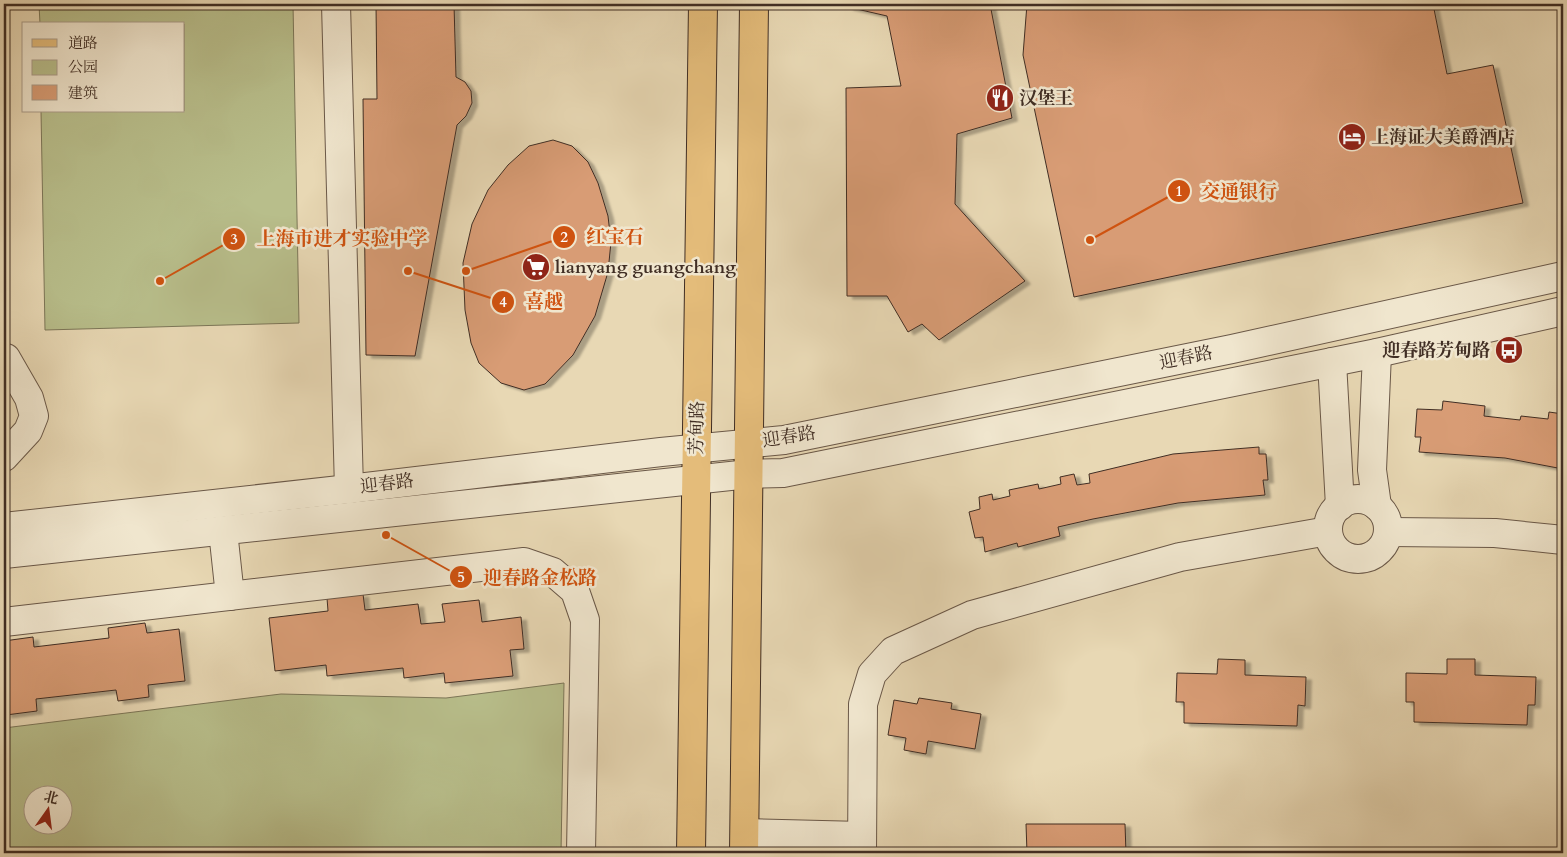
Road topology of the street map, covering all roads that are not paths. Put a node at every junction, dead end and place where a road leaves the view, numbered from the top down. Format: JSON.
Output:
{"nodes":[{"id":1,"x":336,"y":4,"type":"edge"},
{"id":2,"x":703,"y":4,"type":"edge"},
{"id":3,"x":754,"y":4,"type":"edge"},
{"id":4,"x":1563,"y":276,"type":"edge"},
{"id":5,"x":1563,"y":311,"type":"edge"},
{"id":6,"x":1377,"y":353,"type":"junction"},
{"id":7,"x":6,"y":358,"type":"dead end"},
{"id":8,"x":1332,"y":362,"type":"junction"},
{"id":9,"x":749,"y":443,"type":"junction"},
{"id":10,"x":697,"y":448,"type":"junction"},
{"id":11,"x":4,"y":457,"type":"edge"},
{"id":12,"x":749,"y":474,"type":"junction"},
{"id":13,"x":696,"y":479,"type":"junction"},
{"id":14,"x":349,"y":489,"type":"junction"},
{"id":15,"x":1340,"y":506,"type":"junction"},
{"id":16,"x":1377,"y":506,"type":"junction"},
{"id":17,"x":4,"y":527,"type":"edge"},
{"id":18,"x":223,"y":531,"type":"junction"},
{"id":19,"x":1328,"y":531,"type":"junction"},
{"id":20,"x":1388,"y":532,"type":"junction"},
{"id":21,"x":1563,"y":540,"type":"edge"},
{"id":22,"x":4,"y":554,"type":"edge"},
{"id":23,"x":230,"y":596,"type":"junction"},
{"id":24,"x":4,"y":622,"type":"edge"},
{"id":25,"x":745,"y":843,"type":"edge"},
{"id":26,"x":862,"y":845,"type":"edge"},
{"id":27,"x":581,"y":853,"type":"edge"},
{"id":28,"x":691,"y":853,"type":"edge"}],
"edges":[{"from":1,"to":14,"type":"street"},
{"from":2,"to":10,"type":"main road","name":"芳甸路"},
{"from":3,"to":9,"type":"main road"},
{"from":4,"to":9,"type":"street","name":"迎春路"},
{"from":5,"to":6,"type":"street","name":"迎春路"},
{"from":6,"to":8,"type":"street","name":"迎春路"},
{"from":6,"to":16,"type":"street"},
{"from":7,"to":11,"type":"street"},
{"from":8,"to":12,"type":"street","name":"迎春路"},
{"from":8,"to":15,"type":"street"},
{"from":9,"to":10,"type":"street","name":"迎春路"},
{"from":9,"to":12,"type":"main road"},
{"from":10,"to":13,"type":"main road","name":"芳甸路"},
{"from":10,"to":14,"type":"street","name":"迎春路"},
{"from":12,"to":13,"type":"street","name":"迎春路"},
{"from":12,"to":25,"type":"main road"},
{"from":13,"to":18,"type":"street","name":"迎春路"},
{"from":13,"to":28,"type":"main road","name":"芳甸路"},
{"from":14,"to":17,"type":"street","name":"迎春路"},
{"from":15,"to":16,"type":"street"},
{"from":15,"to":19,"type":"street"},
{"from":16,"to":20,"type":"street"},
{"from":18,"to":22,"type":"street","name":"迎春路"},
{"from":18,"to":23,"type":"street"},
{"from":19,"to":20,"type":"street"},
{"from":19,"to":26,"type":"street"},
{"from":20,"to":21,"type":"street"},
{"from":23,"to":24,"type":"street"},
{"from":23,"to":27,"type":"street"},
{"from":25,"to":26,"type":"street"}]}
